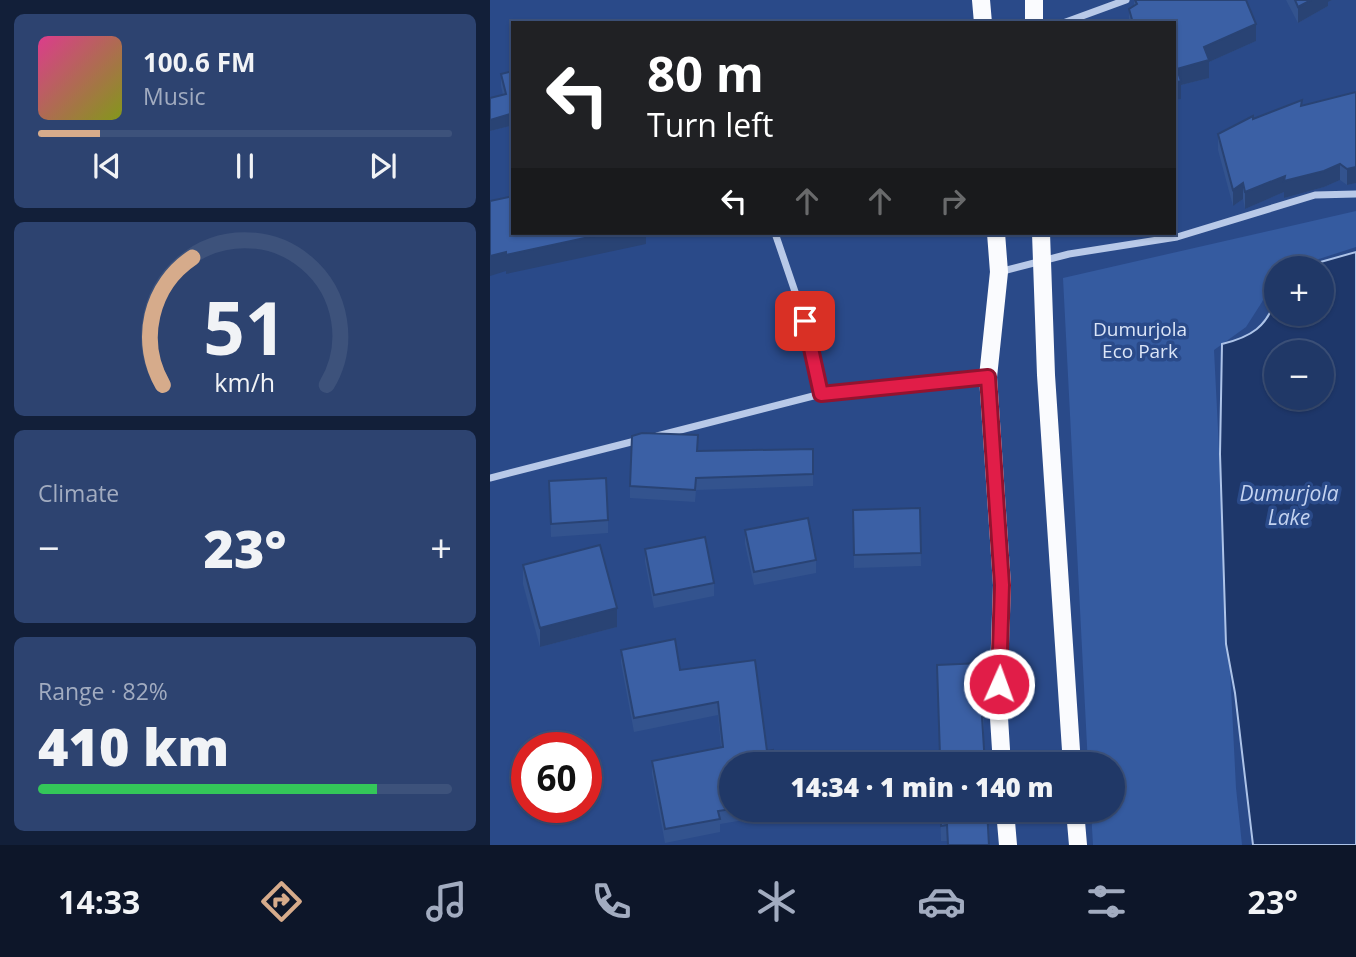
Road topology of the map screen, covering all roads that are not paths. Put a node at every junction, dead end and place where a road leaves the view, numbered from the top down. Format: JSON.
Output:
{"nodes":[{"id":1,"x":981,"y":0,"type":"edge"},
{"id":2,"x":1034,"y":0,"type":"edge"},
{"id":3,"x":1126,"y":0,"type":"edge"},
{"id":4,"x":983,"y":21,"type":"edge"},
{"id":5,"x":1034,"y":21,"type":"edge"},
{"id":6,"x":1068,"y":21,"type":"edge"},
{"id":7,"x":1356,"y":194,"type":"edge"},
{"id":8,"x":776,"y":235,"type":"edge"},
{"id":9,"x":996,"y":235,"type":"edge"},
{"id":10,"x":1041,"y":235,"type":"edge"},
{"id":11,"x":1042,"y":262,"type":"junction"},
{"id":12,"x":999,"y":272,"type":"junction"},
{"id":13,"x":988,"y":377,"type":"junction"},
{"id":14,"x":821,"y":394,"type":"junction"},
{"id":15,"x":490,"y":478,"type":"edge"},
{"id":16,"x":1001,"y":752,"type":"edge"},
{"id":17,"x":1071,"y":752,"type":"edge"},
{"id":18,"x":1006,"y":822,"type":"edge"},
{"id":19,"x":1076,"y":822,"type":"edge"},
{"id":20,"x":1008,"y":845,"type":"edge"},
{"id":21,"x":1078,"y":845,"type":"edge"}],
"edges":[{"from":1,"to":4,"type":"main road"},
{"from":2,"to":5,"type":"main road"},
{"from":3,"to":6,"type":"street"},
{"from":7,"to":11,"type":"street"},
{"from":8,"to":14,"type":"street"},
{"from":9,"to":12,"type":"main road"},
{"from":10,"to":11,"type":"main road"},
{"from":11,"to":12,"type":"street"},
{"from":11,"to":17,"type":"main road"},
{"from":12,"to":13,"type":"main road"},
{"from":13,"to":14,"type":"street"},
{"from":13,"to":16,"type":"main road"},
{"from":14,"to":15,"type":"street"},
{"from":18,"to":20,"type":"main road"},
{"from":19,"to":21,"type":"main road"}]}
